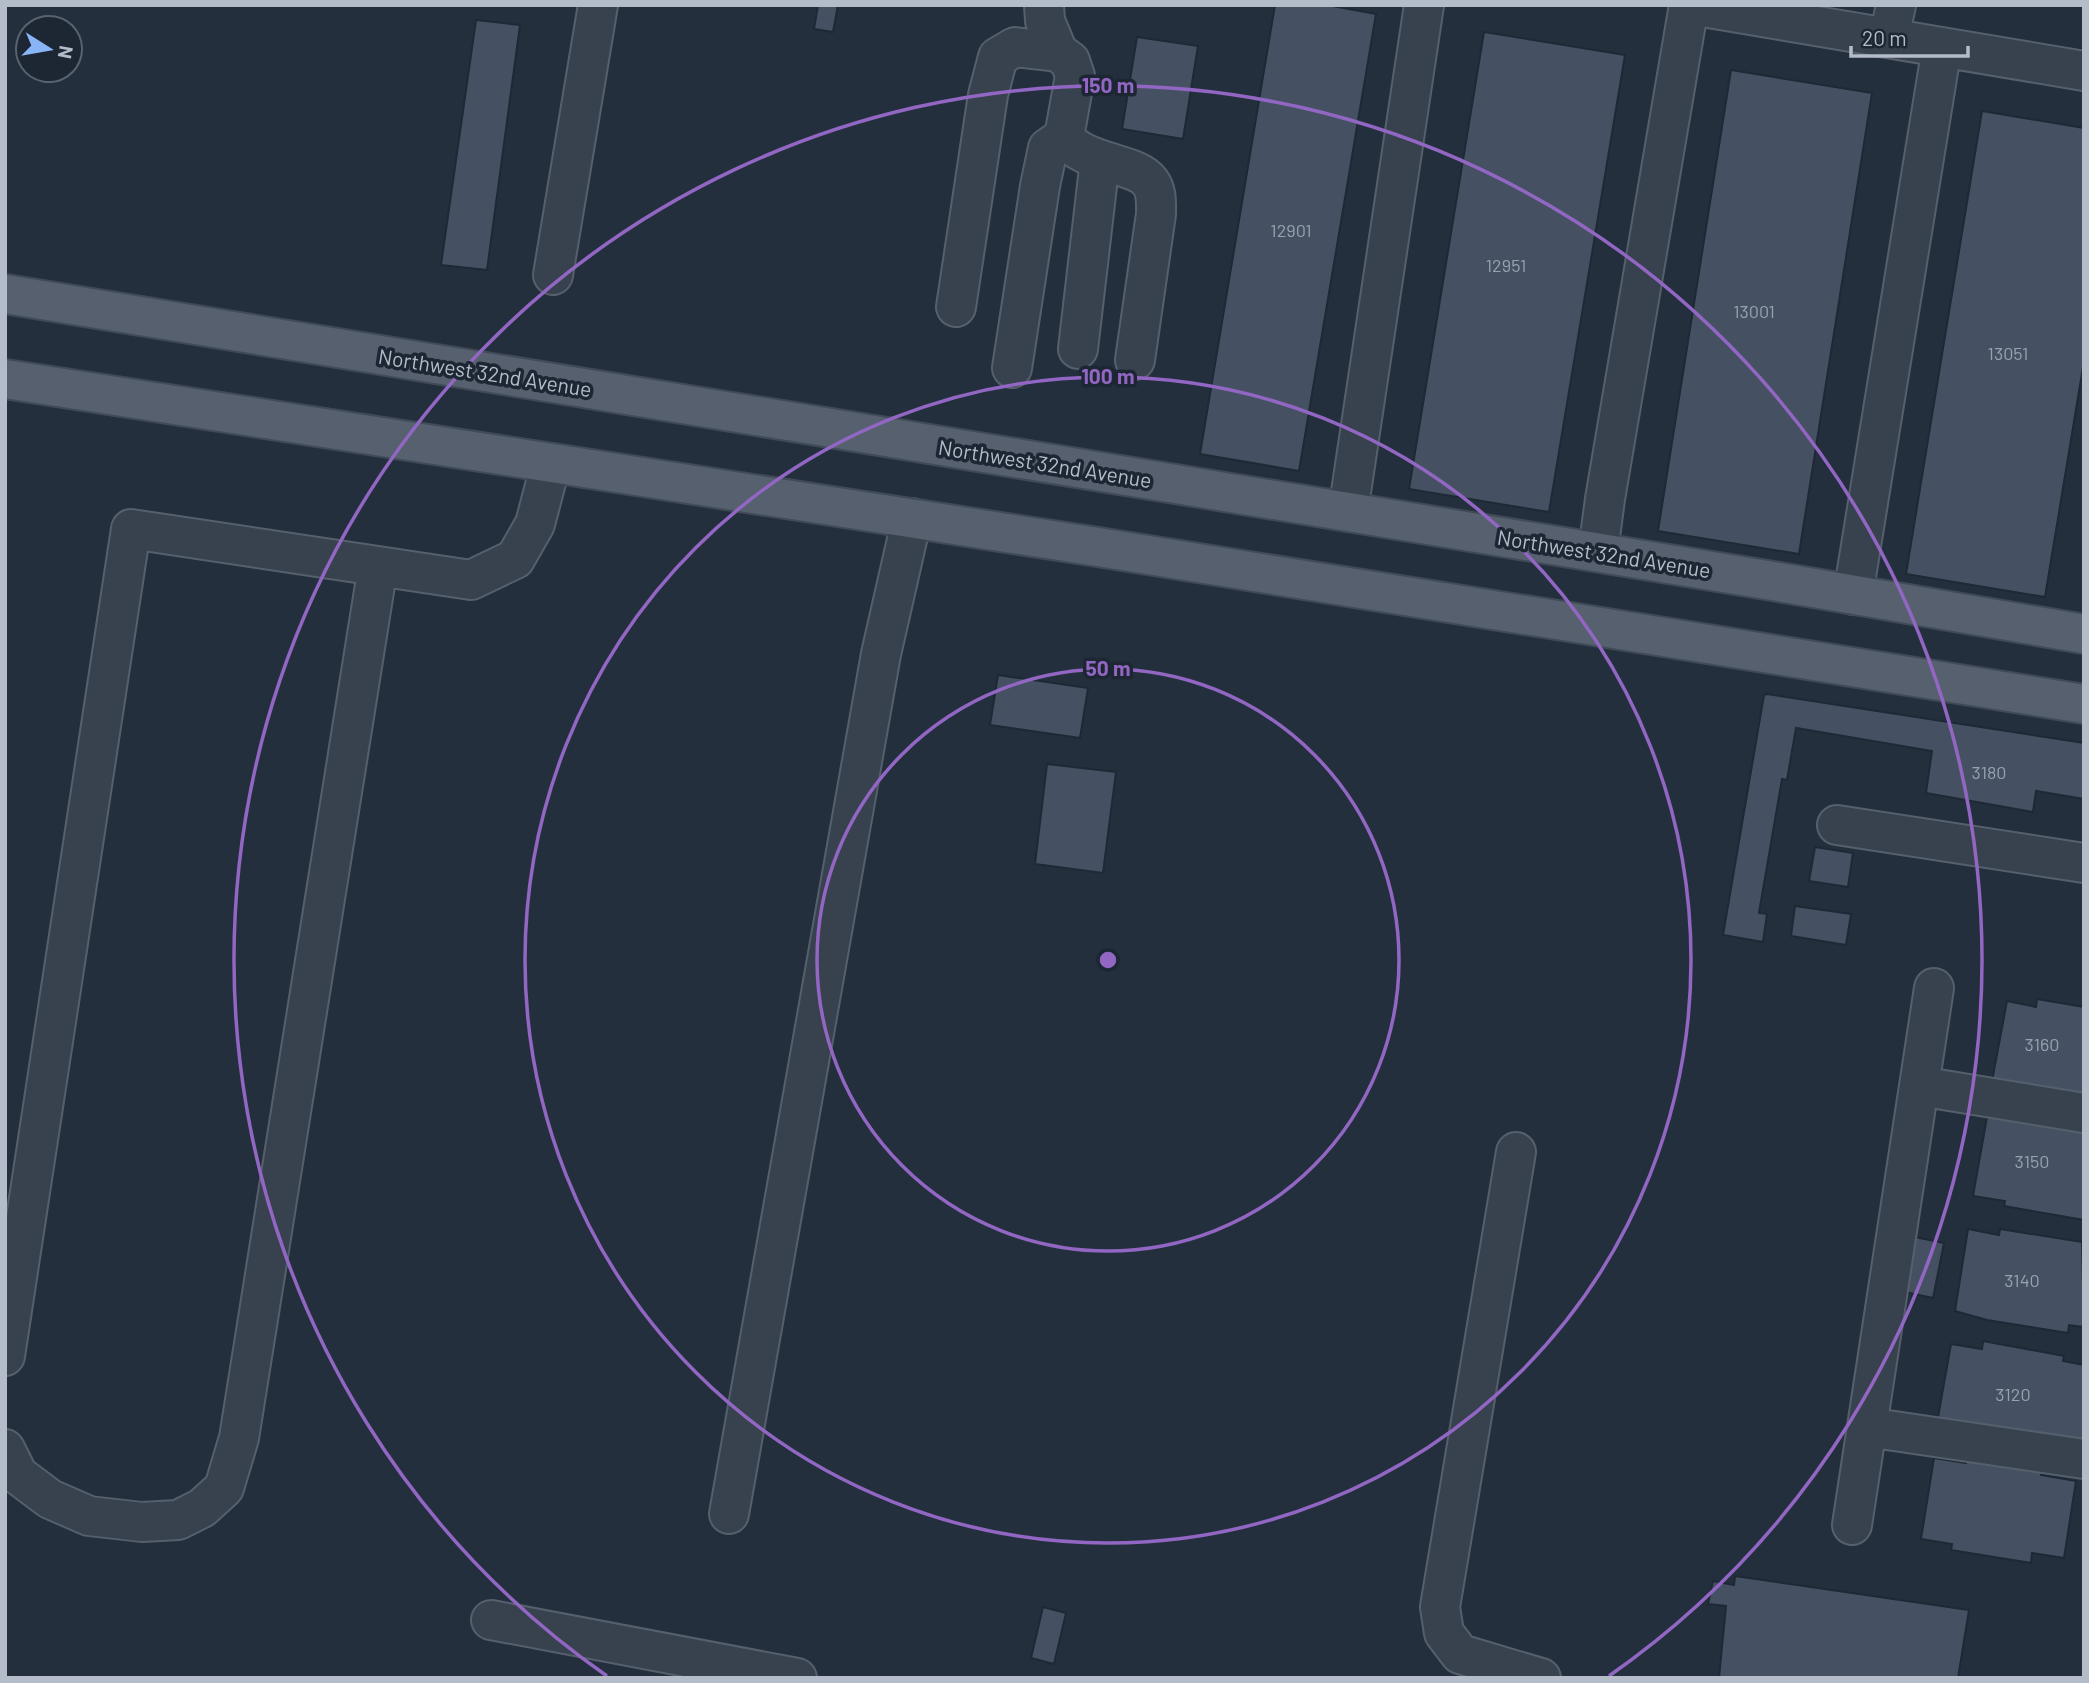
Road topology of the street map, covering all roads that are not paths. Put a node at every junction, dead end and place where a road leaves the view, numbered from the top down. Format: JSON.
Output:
{"nodes":[{"id":1,"x":598,"y":5,"type":"edge"},
{"id":2,"x":1044,"y":5,"type":"edge"},
{"id":3,"x":1424,"y":5,"type":"edge"},
{"id":4,"x":1708,"y":7,"type":"edge"},
{"id":5,"x":1892,"y":22,"type":"edge"},
{"id":6,"x":1942,"y":47,"type":"junction"},
{"id":7,"x":1058,"y":52,"type":"junction"},
{"id":8,"x":2084,"y":71,"type":"edge"},
{"id":9,"x":1064,"y":137,"type":"junction"},
{"id":10,"x":1100,"y":160,"type":"junction"},
{"id":11,"x":553,"y":275,"type":"dead end"},
{"id":12,"x":5,"y":294,"type":"edge"},
{"id":13,"x":956,"y":307,"type":"dead end"},
{"id":14,"x":1078,"y":349,"type":"dead end"},
{"id":15,"x":1135,"y":360,"type":"dead end"},
{"id":16,"x":1012,"y":368,"type":"dead end"},
{"id":17,"x":5,"y":379,"type":"edge"},
{"id":18,"x":551,"y":463,"type":"junction"},
{"id":19,"x":1348,"y":512,"type":"junction"},
{"id":20,"x":912,"y":518,"type":"junction"},
{"id":21,"x":1598,"y":552,"type":"junction"},
{"id":22,"x":378,"y":566,"type":"junction"},
{"id":23,"x":1853,"y":595,"type":"junction"},
{"id":24,"x":2084,"y":634,"type":"edge"},
{"id":25,"x":2084,"y":704,"type":"edge"},
{"id":26,"x":1837,"y":825,"type":"dead end"},
{"id":27,"x":2084,"y":863,"type":"edge"},
{"id":28,"x":1934,"y":988,"type":"dead end"},
{"id":29,"x":1919,"y":1086,"type":"junction"},
{"id":30,"x":2084,"y":1113,"type":"edge"},
{"id":31,"x":1516,"y":1152,"type":"dead end"},
{"id":32,"x":5,"y":1356,"type":"edge"},
{"id":33,"x":1867,"y":1427,"type":"junction"},
{"id":34,"x":5,"y":1449,"type":"edge"},
{"id":35,"x":2084,"y":1459,"type":"edge"},
{"id":36,"x":729,"y":1514,"type":"dead end"},
{"id":37,"x":1852,"y":1525,"type":"dead end"},
{"id":38,"x":491,"y":1620,"type":"dead end"},
{"id":39,"x":752,"y":1674,"type":"edge"},
{"id":40,"x":797,"y":1678,"type":"edge"},
{"id":41,"x":1541,"y":1678,"type":"edge"}],
"edges":[{"from":1,"to":11,"type":"street"},
{"from":2,"to":7,"type":"street"},
{"from":3,"to":19,"type":"street"},
{"from":4,"to":5,"type":"street"},
{"from":4,"to":21,"type":"street"},
{"from":5,"to":6,"type":"street"},
{"from":6,"to":8,"type":"street"},
{"from":6,"to":23,"type":"street"},
{"from":7,"to":9,"type":"street"},
{"from":7,"to":13,"type":"street"},
{"from":9,"to":10,"type":"street"},
{"from":9,"to":16,"type":"street"},
{"from":10,"to":14,"type":"street"},
{"from":10,"to":15,"type":"street"},
{"from":12,"to":19,"type":"main road","name":"Northwest 32nd Avenue"},
{"from":17,"to":18,"type":"main road"},
{"from":18,"to":20,"type":"main road"},
{"from":18,"to":22,"type":"street"},
{"from":19,"to":21,"type":"main road","name":"Northwest 32nd Avenue"},
{"from":20,"to":25,"type":"main road"},
{"from":20,"to":36,"type":"street"},
{"from":21,"to":23,"type":"main road","name":"Northwest 32nd Avenue"},
{"from":22,"to":32,"type":"street"},
{"from":22,"to":34,"type":"street"},
{"from":23,"to":24,"type":"main road","name":"Northwest 32nd Avenue"},
{"from":26,"to":27,"type":"street"},
{"from":28,"to":29,"type":"street"},
{"from":29,"to":30,"type":"street"},
{"from":29,"to":33,"type":"street"},
{"from":31,"to":41,"type":"street"},
{"from":33,"to":35,"type":"street"},
{"from":33,"to":37,"type":"street"},
{"from":38,"to":39,"type":"street"},
{"from":39,"to":40,"type":"street"}]}
